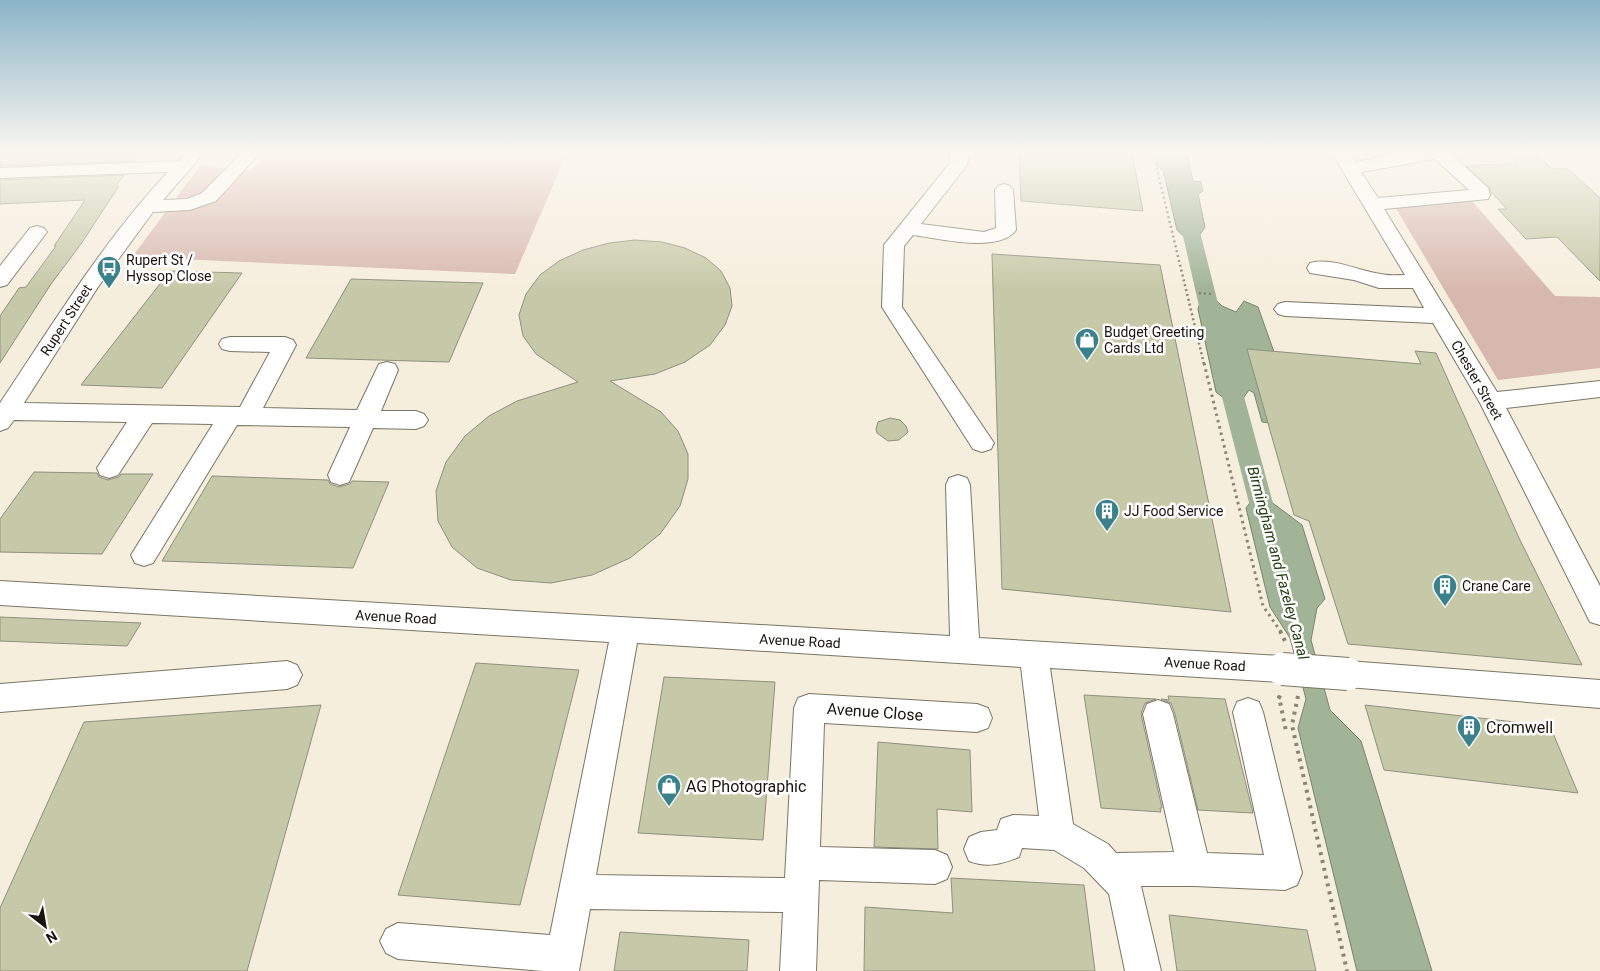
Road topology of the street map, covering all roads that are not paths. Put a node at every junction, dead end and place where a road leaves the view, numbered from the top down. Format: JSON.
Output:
{"nodes":[{"id":1,"x":155,"y":198,"type":"edge"},
{"id":2,"x":205,"y":198,"type":"edge"},
{"id":3,"x":931,"y":198,"type":"edge"},
{"id":4,"x":1004,"y":198,"type":"edge"},
{"id":5,"x":1369,"y":198,"type":"edge"},
{"id":6,"x":1441,"y":198,"type":"edge"},
{"id":7,"x":1372,"y":204,"type":"junction"},
{"id":8,"x":147,"y":207,"type":"junction"},
{"id":9,"x":908,"y":228,"type":"junction"},
{"id":10,"x":37,"y":232,"type":"dead end"},
{"id":11,"x":1316,"y":268,"type":"dead end"},
{"id":12,"x":3,"y":273,"type":"edge"},
{"id":13,"x":1419,"y":282,"type":"junction"},
{"id":14,"x":1285,"y":309,"type":"dead end"},
{"id":15,"x":1440,"y":316,"type":"junction"},
{"id":16,"x":230,"y":344,"type":"dead end"},
{"id":17,"x":387,"y":370,"type":"dead end"},
{"id":18,"x":1600,"y":389,"type":"edge"},
{"id":19,"x":1491,"y":401,"type":"junction"},
{"id":20,"x":146,"y":414,"type":"junction"},
{"id":21,"x":239,"y":416,"type":"junction"},
{"id":22,"x":4,"y":417,"type":"edge"},
{"id":23,"x":365,"y":419,"type":"junction"},
{"id":24,"x":416,"y":420,"type":"dead end"},
{"id":25,"x":982,"y":443,"type":"dead end"},
{"id":26,"x":109,"y":468,"type":"dead end"},
{"id":27,"x":340,"y":475,"type":"dead end"},
{"id":28,"x":958,"y":485,"type":"dead end"},
{"id":29,"x":144,"y":555,"type":"dead end"},
{"id":30,"x":0,"y":593,"type":"edge"},
{"id":31,"x":1600,"y":613,"type":"edge"},
{"id":32,"x":625,"y":631,"type":"junction"},
{"id":33,"x":965,"y":651,"type":"junction"},
{"id":34,"x":1034,"y":654,"type":"junction"},
{"id":35,"x":287,"y":675,"type":"dead end"},
{"id":36,"x":1600,"y":694,"type":"edge"},
{"id":37,"x":0,"y":698,"type":"edge"},
{"id":38,"x":1248,"y":712,"type":"dead end"},
{"id":39,"x":1158,"y":714,"type":"dead end"},
{"id":40,"x":977,"y":718,"type":"dead end"},
{"id":41,"x":1058,"y":834,"type":"junction"},
{"id":42,"x":981,"y":849,"type":"dead end"},
{"id":43,"x":936,"y":867,"type":"dead end"},
{"id":44,"x":1109,"y":870,"type":"junction"},
{"id":45,"x":1194,"y":870,"type":"junction"},
{"id":46,"x":802,"y":879,"type":"junction"},
{"id":47,"x":577,"y":892,"type":"junction"},
{"id":48,"x":398,"y":941,"type":"dead end"},
{"id":49,"x":563,"y":963,"type":"edge"},
{"id":50,"x":798,"y":971,"type":"edge"},
{"id":51,"x":1143,"y":971,"type":"edge"}],
"edges":[{"from":1,"to":8,"type":"street","name":"Rupert Street"},
{"from":2,"to":8,"type":"street"},
{"from":3,"to":9,"type":"street"},
{"from":4,"to":9,"type":"street"},
{"from":5,"to":7,"type":"street","name":"Chester Street"},
{"from":6,"to":7,"type":"street"},
{"from":7,"to":13,"type":"street","name":"Chester Street"},
{"from":8,"to":22,"type":"street","name":"Rupert Street"},
{"from":9,"to":25,"type":"street"},
{"from":10,"to":12,"type":"street"},
{"from":11,"to":13,"type":"street"},
{"from":13,"to":15,"type":"street","name":"Chester Street"},
{"from":14,"to":15,"type":"street"},
{"from":15,"to":19,"type":"street","name":"Chester Street"},
{"from":16,"to":21,"type":"street"},
{"from":17,"to":23,"type":"street"},
{"from":18,"to":19,"type":"street"},
{"from":19,"to":31,"type":"street","name":"Chester Street"},
{"from":20,"to":21,"type":"street"},
{"from":20,"to":22,"type":"street"},
{"from":20,"to":26,"type":"street"},
{"from":21,"to":23,"type":"street"},
{"from":21,"to":29,"type":"street"},
{"from":23,"to":24,"type":"street"},
{"from":23,"to":27,"type":"street"},
{"from":28,"to":33,"type":"street"},
{"from":30,"to":32,"type":"street","name":"Avenue Road"},
{"from":32,"to":33,"type":"street","name":"Avenue Road"},
{"from":32,"to":47,"type":"street"},
{"from":33,"to":34,"type":"street","name":"Avenue Road"},
{"from":34,"to":36,"type":"street","name":"Avenue Road","bridge":true},
{"from":34,"to":41,"type":"street"},
{"from":35,"to":37,"type":"street"},
{"from":38,"to":45,"type":"street"},
{"from":39,"to":45,"type":"street"},
{"from":40,"to":46,"type":"street","name":"Avenue Close"},
{"from":41,"to":42,"type":"street"},
{"from":41,"to":44,"type":"street"},
{"from":43,"to":46,"type":"street"},
{"from":44,"to":45,"type":"street"},
{"from":44,"to":51,"type":"street"},
{"from":46,"to":47,"type":"street"},
{"from":46,"to":50,"type":"street","name":"Avenue Close"},
{"from":47,"to":49,"type":"street"},
{"from":48,"to":49,"type":"street"}]}
